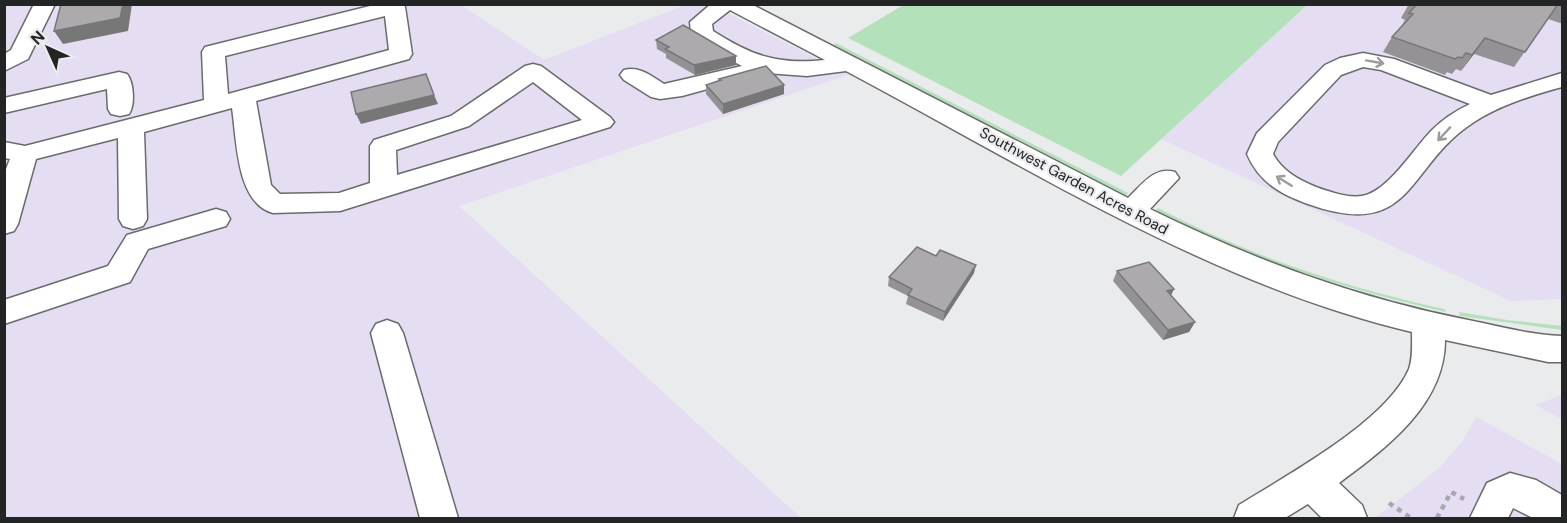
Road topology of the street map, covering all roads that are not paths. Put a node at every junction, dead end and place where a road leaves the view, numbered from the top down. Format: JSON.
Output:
{"nodes":[{"id":1,"x":45,"y":4,"type":"edge"},
{"id":2,"x":725,"y":4,"type":"edge"},
{"id":3,"x":734,"y":4,"type":"edge"},
{"id":4,"x":4,"y":64,"type":"edge"},
{"id":5,"x":849,"y":64,"type":"junction"},
{"id":6,"x":765,"y":67,"type":"junction"},
{"id":7,"x":632,"y":75,"type":"dead end"},
{"id":8,"x":1563,"y":80,"type":"edge"},
{"id":9,"x":243,"y":97,"type":"junction"},
{"id":10,"x":216,"y":104,"type":"junction"},
{"id":11,"x":1493,"y":104,"type":"junction"},
{"id":12,"x":4,"y":106,"type":"edge"},
{"id":13,"x":126,"y":118,"type":"junction"},
{"id":14,"x":15,"y":152,"type":"edge"},
{"id":15,"x":1165,"y":178,"type":"dead end"},
{"id":16,"x":384,"y":188,"type":"junction"},
{"id":17,"x":8,"y":196,"type":"edge"},
{"id":18,"x":1131,"y":212,"type":"junction"},
{"id":19,"x":133,"y":219,"type":"dead end"},
{"id":20,"x":216,"y":219,"type":"dead end"},
{"id":21,"x":4,"y":224,"type":"edge"},
{"id":22,"x":4,"y":312,"type":"edge"},
{"id":23,"x":1429,"y":324,"type":"junction"},
{"id":24,"x":387,"y":333,"type":"dead end"},
{"id":25,"x":1563,"y":349,"type":"edge"},
{"id":26,"x":1310,"y":480,"type":"junction"},
{"id":27,"x":1563,"y":515,"type":"edge"},
{"id":28,"x":439,"y":519,"type":"edge"},
{"id":29,"x":1253,"y":519,"type":"edge"},
{"id":30,"x":1348,"y":519,"type":"edge"},
{"id":31,"x":1488,"y":519,"type":"edge"}],
"edges":[{"from":1,"to":4,"type":"street"},
{"from":2,"to":6,"type":"street"},
{"from":3,"to":5,"type":"street","name":"Southwest Garden Acres Road"},
{"from":5,"to":6,"type":"street"},
{"from":5,"to":18,"type":"street","name":"Southwest Garden Acres Road"},
{"from":6,"to":7,"type":"street"},
{"from":8,"to":11,"type":"street"},
{"from":9,"to":10,"type":"street"},
{"from":9,"to":10,"type":"street"},
{"from":9,"to":16,"type":"street"},
{"from":10,"to":13,"type":"street"},
{"from":11,"to":11,"type":"street","one_way":true},
{"from":12,"to":13,"type":"street"},
{"from":13,"to":14,"type":"street"},
{"from":13,"to":19,"type":"street"},
{"from":14,"to":17,"type":"street"},
{"from":15,"to":18,"type":"street"},
{"from":16,"to":16,"type":"street"},
{"from":17,"to":21,"type":"street"},
{"from":18,"to":23,"type":"street","name":"Southwest Garden Acres Road"},
{"from":20,"to":22,"type":"street"},
{"from":23,"to":25,"type":"street","name":"Southwest Garden Acres Road"},
{"from":23,"to":26,"type":"street"},
{"from":24,"to":28,"type":"street"},
{"from":26,"to":29,"type":"street"},
{"from":26,"to":30,"type":"street"},
{"from":27,"to":31,"type":"street"}]}
